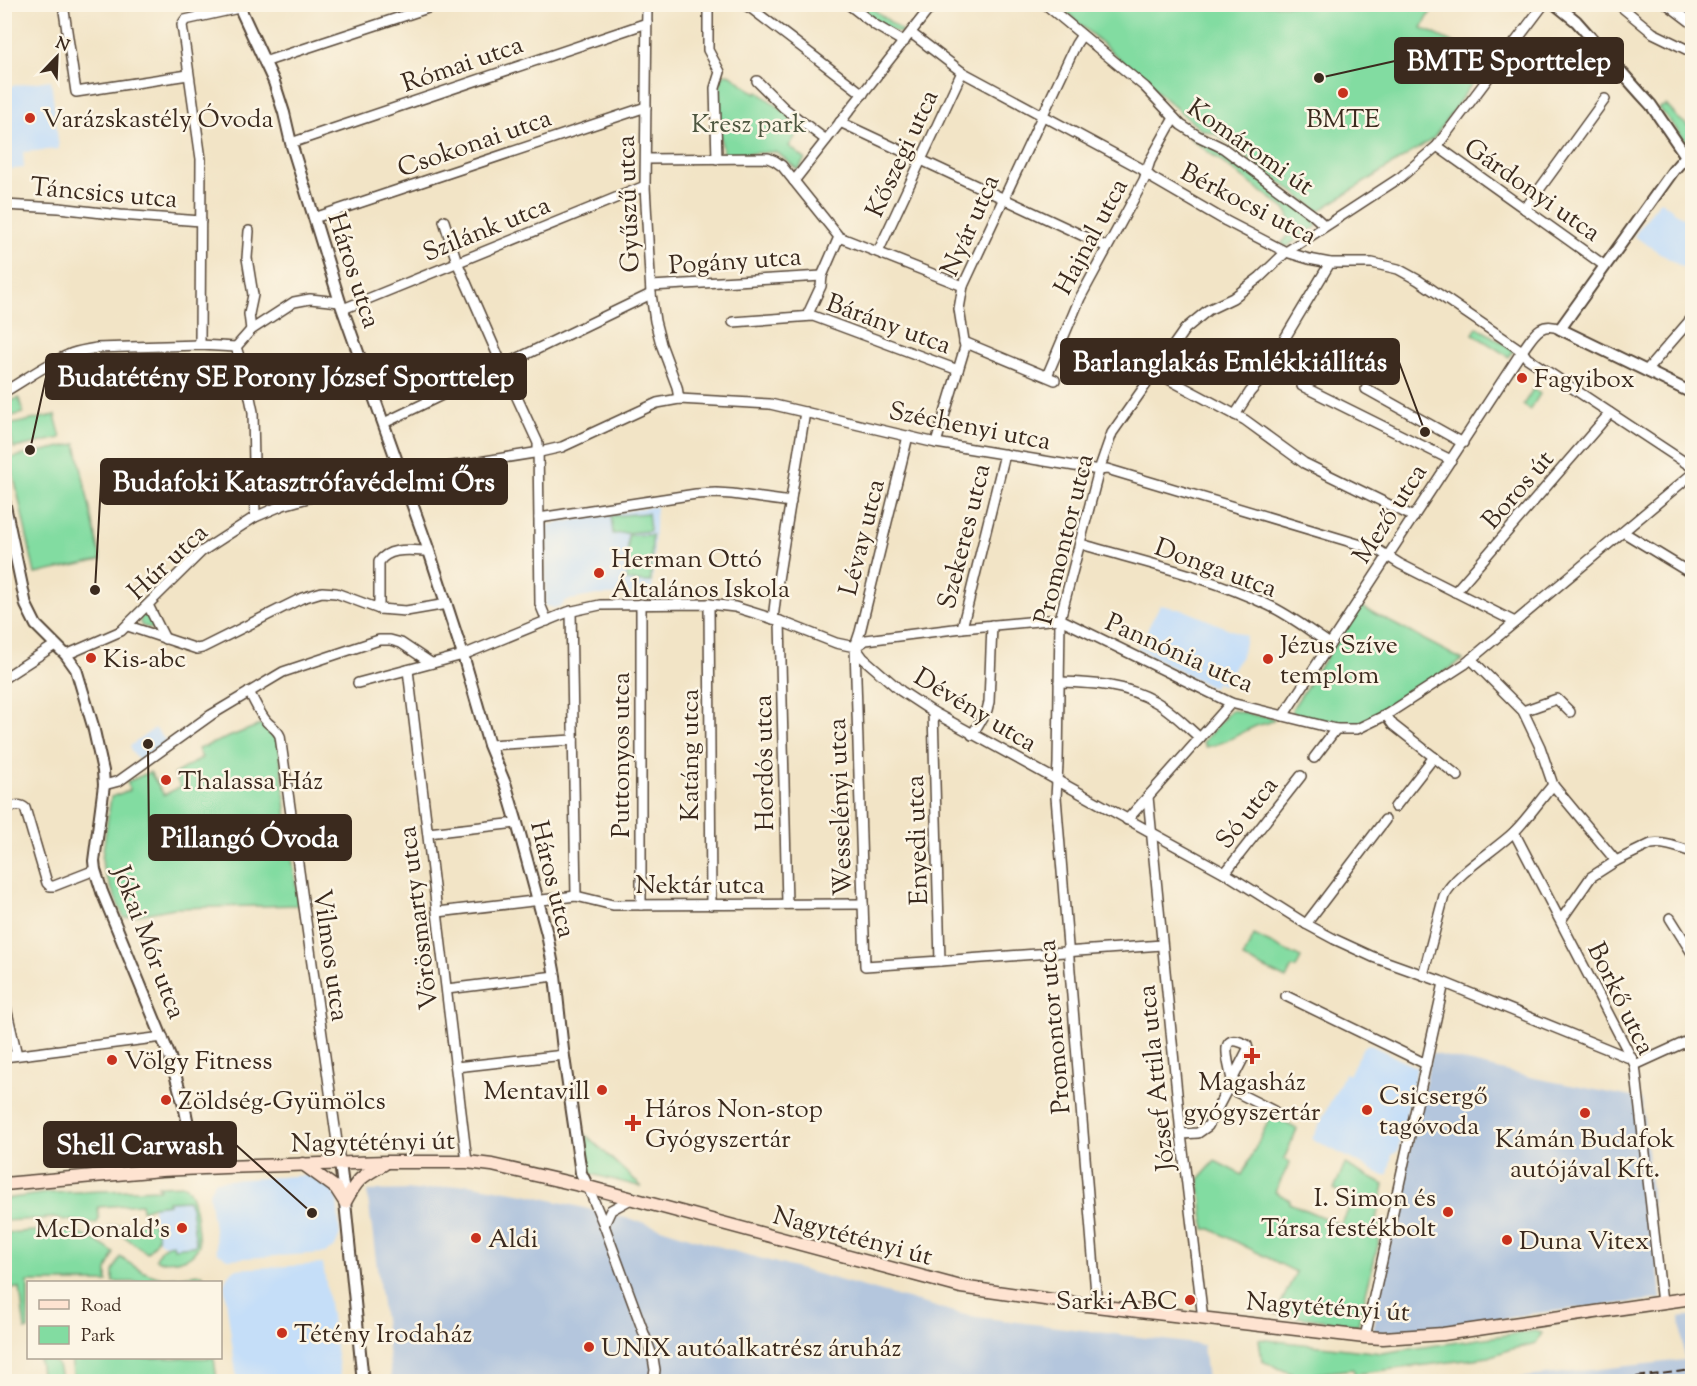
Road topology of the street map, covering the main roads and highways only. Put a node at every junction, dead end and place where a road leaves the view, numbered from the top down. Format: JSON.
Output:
{"nodes":[{"id":1,"x":387,"y":1162,"type":"junction"},
{"id":2,"x":303,"y":1164,"type":"junction"},
{"id":3,"x":4,"y":1184,"type":"edge"},
{"id":4,"x":1692,"y":1298,"type":"edge"}],
"edges":[{"from":1,"to":2,"type":"main road","name":"Nagytétényi út"},
{"from":1,"to":2,"type":"main road"},
{"from":1,"to":4,"type":"main road","name":"Nagytétényi út"},
{"from":2,"to":3,"type":"main road","name":"Nagytétényi út"}]}
